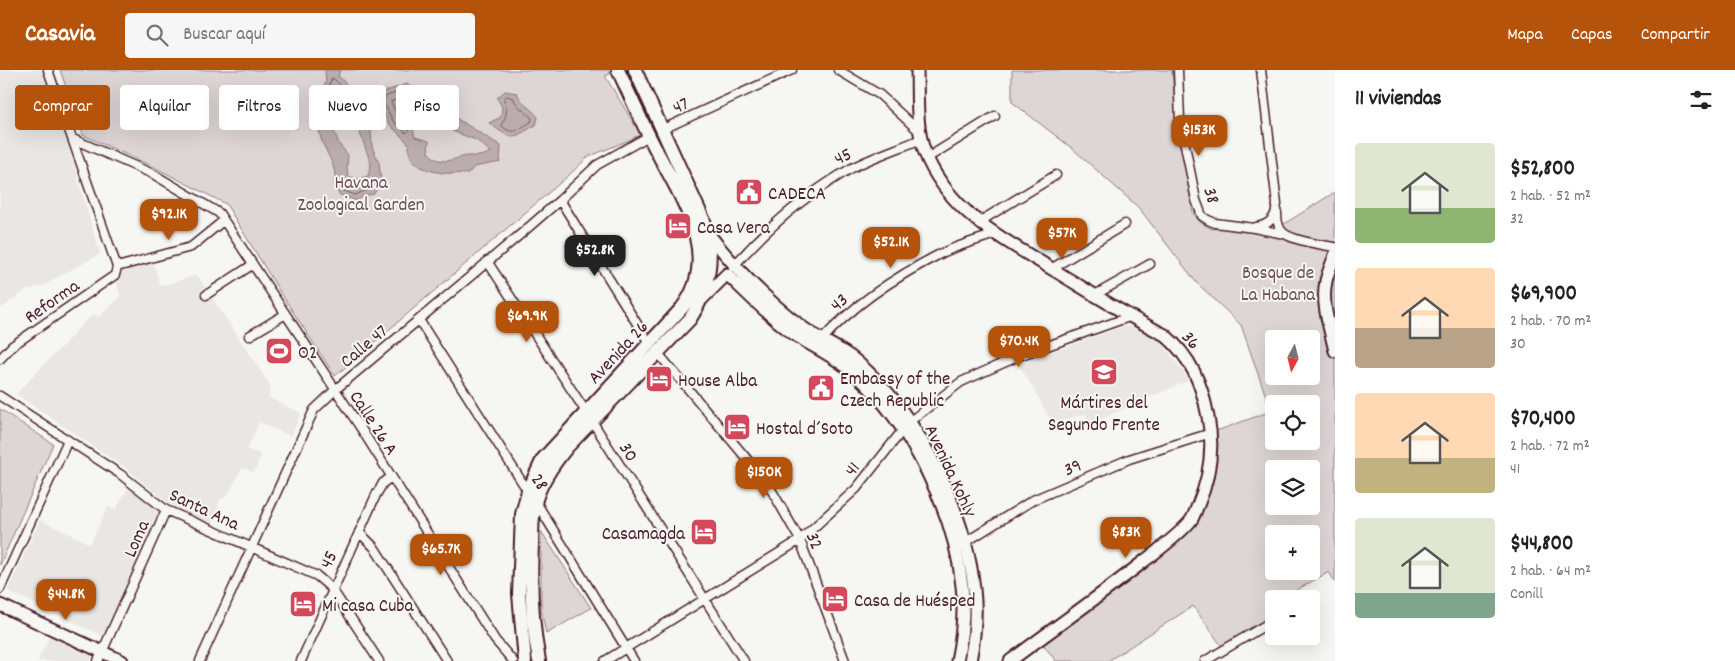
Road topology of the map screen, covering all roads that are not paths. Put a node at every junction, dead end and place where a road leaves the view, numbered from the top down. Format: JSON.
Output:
{"nodes":[{"id":1,"x":48,"y":70,"type":"edge"},
{"id":2,"x":618,"y":70,"type":"edge"},
{"id":3,"x":635,"y":70,"type":"edge"},
{"id":4,"x":792,"y":70,"type":"edge"},
{"id":5,"x":838,"y":70,"type":"edge"},
{"id":6,"x":917,"y":70,"type":"edge"},
{"id":7,"x":1178,"y":70,"type":"edge"},
{"id":8,"x":1260,"y":70,"type":"edge"},
{"id":9,"x":996,"y":116,"type":"dead end"},
{"id":10,"x":663,"y":129,"type":"junction"},
{"id":11,"x":920,"y":135,"type":"junction"},
{"id":12,"x":649,"y":136,"type":"junction"},
{"id":13,"x":72,"y":139,"type":"junction"},
{"id":14,"x":927,"y":158,"type":"junction"},
{"id":15,"x":1056,"y":175,"type":"dead end"},
{"id":16,"x":560,"y":200,"type":"junction"},
{"id":17,"x":1276,"y":213,"type":"junction"},
{"id":18,"x":224,"y":221,"type":"junction"},
{"id":19,"x":979,"y":222,"type":"junction"},
{"id":20,"x":1125,"y":224,"type":"dead end"},
{"id":21,"x":1254,"y":228,"type":"junction"},
{"id":22,"x":708,"y":233,"type":"junction"},
{"id":23,"x":994,"y":234,"type":"junction"},
{"id":24,"x":1284,"y":234,"type":"junction"},
{"id":25,"x":1335,"y":247,"type":"edge"},
{"id":26,"x":1335,"y":255,"type":"edge"},
{"id":27,"x":487,"y":261,"type":"junction"},
{"id":28,"x":1150,"y":264,"type":"dead end"},
{"id":29,"x":252,"y":265,"type":"junction"},
{"id":30,"x":117,"y":266,"type":"junction"},
{"id":31,"x":1051,"y":269,"type":"junction"},
{"id":32,"x":731,"y":270,"type":"junction"},
{"id":33,"x":206,"y":295,"type":"dead end"},
{"id":34,"x":1093,"y":296,"type":"junction"},
{"id":35,"x":702,"y":299,"type":"junction"},
{"id":36,"x":284,"y":314,"type":"junction"},
{"id":37,"x":1129,"y":317,"type":"junction"},
{"id":38,"x":419,"y":320,"type":"junction"},
{"id":39,"x":249,"y":336,"type":"dead end"},
{"id":40,"x":819,"y":343,"type":"junction"},
{"id":41,"x":653,"y":347,"type":"junction"},
{"id":42,"x":1335,"y":351,"type":"edge"},
{"id":43,"x":0,"y":359,"type":"edge"},
{"id":44,"x":335,"y":390,"type":"junction"},
{"id":45,"x":0,"y":396,"type":"edge"},
{"id":46,"x":589,"y":416,"type":"junction"},
{"id":47,"x":905,"y":425,"type":"junction"},
{"id":48,"x":1211,"y":433,"type":"junction"},
{"id":49,"x":68,"y":440,"type":"junction"},
{"id":50,"x":391,"y":477,"type":"junction"},
{"id":51,"x":528,"y":491,"type":"junction"},
{"id":52,"x":536,"y":502,"type":"junction"},
{"id":53,"x":166,"y":510,"type":"junction"},
{"id":54,"x":358,"y":532,"type":"junction"},
{"id":55,"x":800,"y":540,"type":"junction"},
{"id":56,"x":960,"y":546,"type":"junction"},
{"id":57,"x":252,"y":547,"type":"junction"},
{"id":58,"x":0,"y":589,"type":"edge"},
{"id":59,"x":332,"y":589,"type":"junction"},
{"id":60,"x":706,"y":600,"type":"junction"},
{"id":61,"x":0,"y":606,"type":"edge"},
{"id":62,"x":969,"y":610,"type":"junction"},
{"id":63,"x":1265,"y":625,"type":"edge"},
{"id":64,"x":626,"y":649,"type":"junction"},
{"id":65,"x":100,"y":657,"type":"edge"},
{"id":66,"x":122,"y":661,"type":"edge"},
{"id":67,"x":200,"y":661,"type":"edge"},
{"id":68,"x":301,"y":661,"type":"edge"},
{"id":69,"x":379,"y":661,"type":"edge"},
{"id":70,"x":447,"y":661,"type":"edge"},
{"id":71,"x":513,"y":661,"type":"edge"},
{"id":72,"x":526,"y":661,"type":"edge"},
{"id":73,"x":539,"y":661,"type":"edge"},
{"id":74,"x":605,"y":661,"type":"edge"},
{"id":75,"x":634,"y":661,"type":"edge"},
{"id":76,"x":744,"y":661,"type":"edge"},
{"id":77,"x":845,"y":661,"type":"edge"},
{"id":78,"x":957,"y":661,"type":"edge"},
{"id":79,"x":970,"y":661,"type":"edge"},
{"id":80,"x":1010,"y":661,"type":"edge"},
{"id":81,"x":1205,"y":661,"type":"edge"}],
"edges":[{"from":1,"to":13,"type":"street"},
{"from":2,"to":12,"type":"main road","name":"Avenida 26"},
{"from":3,"to":10,"type":"main road","name":"Avenida 26"},
{"from":4,"to":10,"type":"street","name":"47"},
{"from":5,"to":11,"type":"street"},
{"from":6,"to":11,"type":"street","name":"36"},
{"from":7,"to":21,"type":"street","name":"38"},
{"from":8,"to":17,"type":"street"},
{"from":9,"to":14,"type":"street"},
{"from":10,"to":22,"type":"main road","name":"Avenida 26"},
{"from":11,"to":14,"type":"street","name":"36"},
{"from":11,"to":32,"type":"street","name":"45"},
{"from":12,"to":16,"type":"street","name":"Calle 47"},
{"from":12,"to":41,"type":"main road","name":"Avenida 26"},
{"from":13,"to":18,"type":"street","name":"Calle 26 A"},
{"from":13,"to":30,"type":"street"},
{"from":14,"to":19,"type":"street","name":"36"},
{"from":15,"to":19,"type":"street"},
{"from":16,"to":27,"type":"street","name":"Calle 47"},
{"from":16,"to":41,"type":"street","name":"32"},
{"from":17,"to":21,"type":"street"},
{"from":17,"to":24,"type":"street"},
{"from":18,"to":29,"type":"street","name":"Calle 26 A"},
{"from":18,"to":30,"type":"street"},
{"from":19,"to":23,"type":"street","name":"36"},
{"from":20,"to":31,"type":"street"},
{"from":21,"to":24,"type":"street","name":"38"},
{"from":22,"to":32,"type":"street","name":"Avenida Kohly"},
{"from":22,"to":35,"type":"main road","name":"Avenida 26"},
{"from":23,"to":31,"type":"street","name":"36"},
{"from":23,"to":40,"type":"street","name":"43"},
{"from":24,"to":25,"type":"street","name":"38"},
{"from":26,"to":42,"type":"street"},
{"from":27,"to":38,"type":"street","name":"Calle 47"},
{"from":27,"to":46,"type":"street","name":"30"},
{"from":28,"to":34,"type":"street"},
{"from":29,"to":33,"type":"street"},
{"from":29,"to":36,"type":"street","name":"Calle 26 A"},
{"from":30,"to":43,"type":"street","name":"Reforma"},
{"from":31,"to":34,"type":"street","name":"36"},
{"from":32,"to":35,"type":"street","name":"45"},
{"from":32,"to":40,"type":"street","name":"Avenida Kohly"},
{"from":34,"to":37,"type":"street","name":"36"},
{"from":35,"to":41,"type":"main road","name":"Avenida 26"},
{"from":36,"to":39,"type":"street"},
{"from":36,"to":44,"type":"street","name":"Calle 26 A"},
{"from":37,"to":47,"type":"street","name":"41"},
{"from":37,"to":48,"type":"street","name":"36"},
{"from":38,"to":44,"type":"street","name":"Calle 47"},
{"from":38,"to":51,"type":"street","name":"28"},
{"from":40,"to":47,"type":"street","name":"Avenida Kohly"},
{"from":41,"to":46,"type":"main road","name":"Avenida 26"},
{"from":41,"to":55,"type":"street","name":"32"},
{"from":44,"to":50,"type":"street","name":"Calle 26 A"},
{"from":44,"to":57,"type":"street","name":"Calle 47"},
{"from":45,"to":49,"type":"street","name":"Santa Ana"},
{"from":46,"to":51,"type":"main road","name":"Avenida 26"},
{"from":46,"to":52,"type":"main road","name":"Avenida 26"},
{"from":46,"to":60,"type":"street","name":"30"},
{"from":47,"to":55,"type":"street","name":"41"},
{"from":47,"to":56,"type":"street","name":"Avenida Kohly"},
{"from":48,"to":56,"type":"street","name":"39"},
{"from":48,"to":80,"type":"street","name":"36"},
{"from":49,"to":53,"type":"street","name":"Santa Ana"},
{"from":49,"to":58,"type":"street"},
{"from":50,"to":54,"type":"street","name":"45"},
{"from":50,"to":71,"type":"street","name":"Calle 26 A"},
{"from":51,"to":52,"type":"street","name":"28"},
{"from":51,"to":72,"type":"main road","name":"Avenida 26"},
{"from":52,"to":64,"type":"street","name":"28"},
{"from":52,"to":73,"type":"main road","name":"Avenida 26"},
{"from":53,"to":57,"type":"street","name":"Santa Ana"},
{"from":53,"to":65,"type":"street","name":"Loma"},
{"from":54,"to":59,"type":"street","name":"45"},
{"from":54,"to":70,"type":"street"},
{"from":55,"to":60,"type":"street","name":"41"},
{"from":55,"to":77,"type":"street","name":"32"},
{"from":56,"to":62,"type":"street","name":"Avenida Kohly"},
{"from":57,"to":59,"type":"street","name":"Santa Ana"},
{"from":57,"to":67,"type":"street","name":"Calle 47"},
{"from":59,"to":68,"type":"street","name":"45"},
{"from":59,"to":69,"type":"street","name":"Santa Ana"},
{"from":60,"to":64,"type":"street","name":"41"},
{"from":60,"to":76,"type":"street","name":"30"},
{"from":61,"to":65,"type":"street"},
{"from":62,"to":78,"type":"street","name":"Avenida Kohly"},
{"from":62,"to":79,"type":"street","name":"Avenida Kohly"},
{"from":63,"to":81,"type":"street"},
{"from":64,"to":74,"type":"street","name":"41"},
{"from":64,"to":75,"type":"street","name":"28"},
{"from":65,"to":66,"type":"street"}]}
